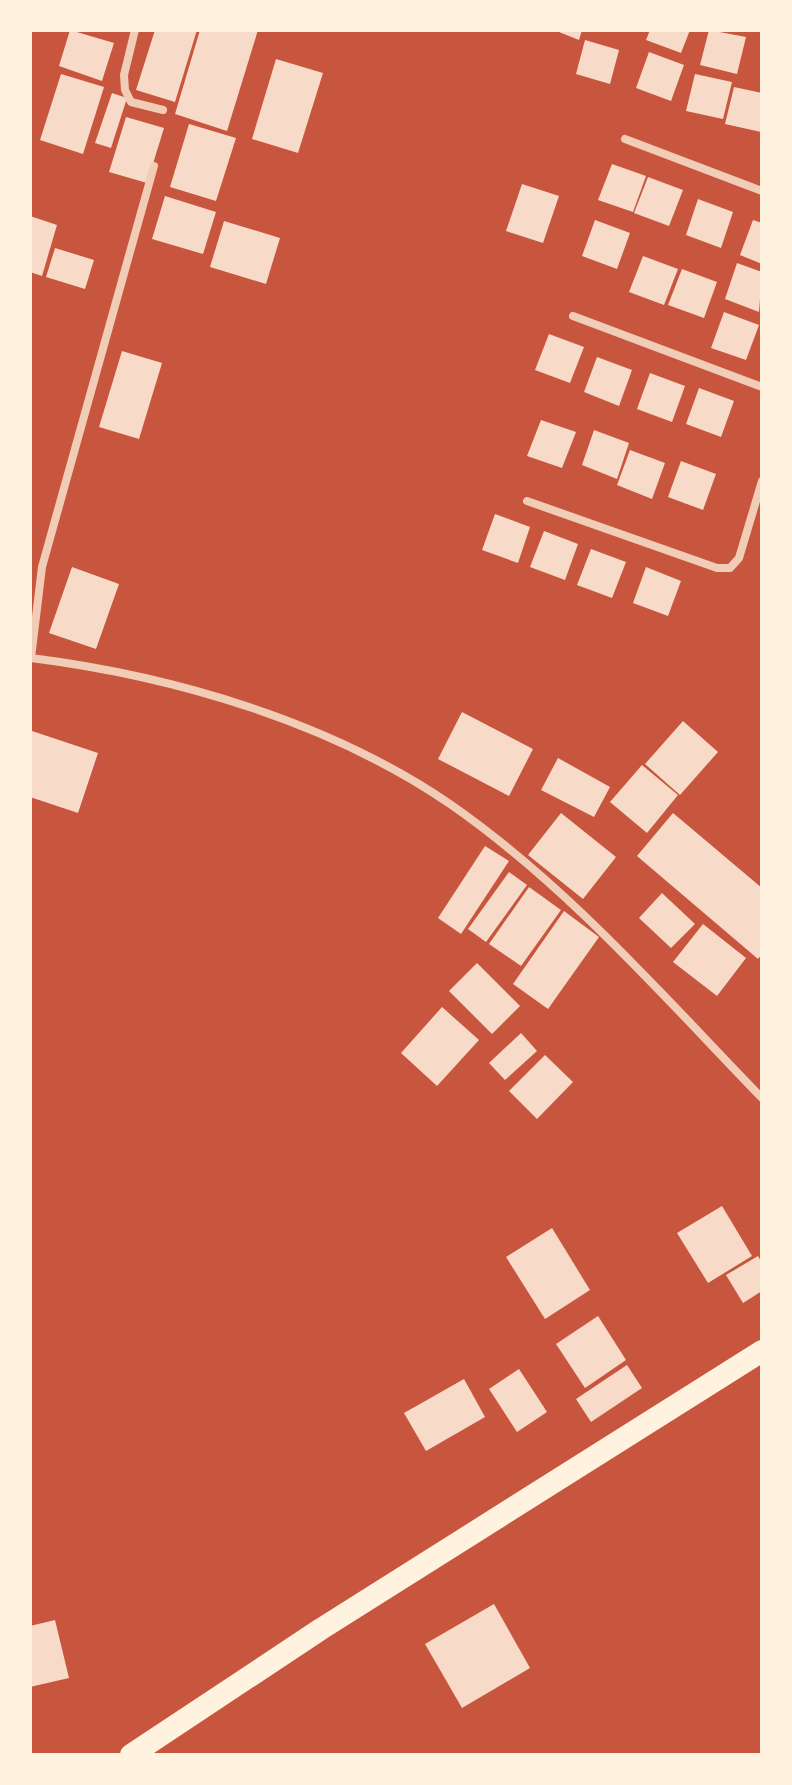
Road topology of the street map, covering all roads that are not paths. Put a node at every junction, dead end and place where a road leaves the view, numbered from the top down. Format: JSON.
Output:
{"nodes":[{"id":1,"x":135,"y":30,"type":"edge"},
{"id":2,"x":163,"y":110,"type":"dead end"},
{"id":3,"x":625,"y":139,"type":"dead end"},
{"id":4,"x":154,"y":166,"type":"dead end"},
{"id":5,"x":762,"y":191,"type":"edge"},
{"id":6,"x":573,"y":316,"type":"dead end"},
{"id":7,"x":762,"y":387,"type":"edge"},
{"id":8,"x":762,"y":481,"type":"edge"},
{"id":9,"x":527,"y":501,"type":"dead end"},
{"id":10,"x":760,"y":502,"type":"edge"},
{"id":11,"x":762,"y":1098,"type":"edge"},
{"id":12,"x":762,"y":1351,"type":"edge"},
{"id":13,"x":131,"y":1755,"type":"edge"}],
"edges":[{"from":1,"to":2,"type":"street"},
{"from":3,"to":5,"type":"street"},
{"from":4,"to":11,"type":"street"},
{"from":6,"to":7,"type":"street"},
{"from":8,"to":10,"type":"street"},
{"from":9,"to":10,"type":"street"},
{"from":12,"to":13,"type":"highway"}]}
